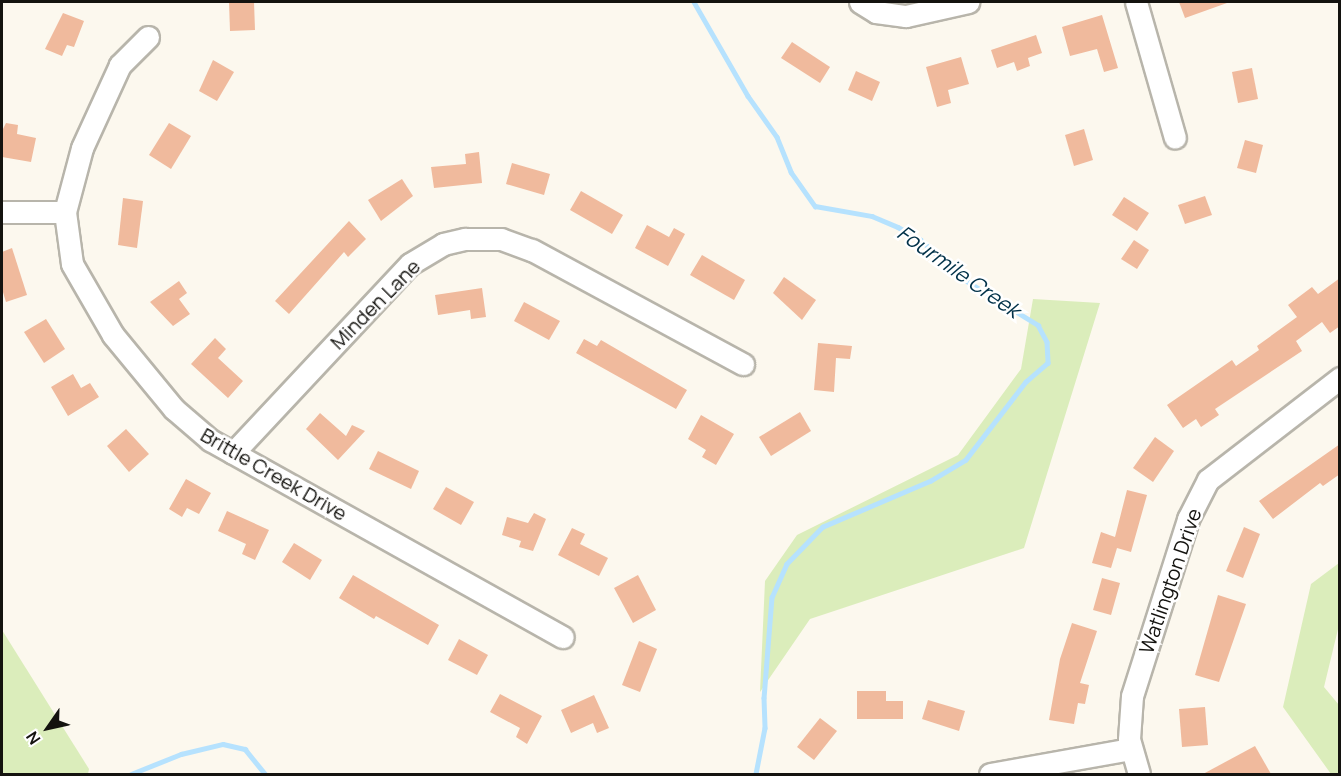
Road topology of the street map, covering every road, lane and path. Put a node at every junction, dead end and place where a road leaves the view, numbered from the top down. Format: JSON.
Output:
{"nodes":[{"id":1,"x":860,"y":2,"type":"edge"},
{"id":2,"x":968,"y":2,"type":"edge"},
{"id":3,"x":1137,"y":2,"type":"edge"},
{"id":4,"x":148,"y":37,"type":"dead end"},
{"id":5,"x":1175,"y":138,"type":"dead end"},
{"id":6,"x":2,"y":212,"type":"edge"},
{"id":7,"x":65,"y":212,"type":"junction"},
{"id":8,"x":743,"y":364,"type":"dead end"},
{"id":9,"x":1340,"y":378,"type":"edge"},
{"id":10,"x":233,"y":453,"type":"junction"},
{"id":11,"x":563,"y":637,"type":"dead end"},
{"id":12,"x":1130,"y":749,"type":"junction"},
{"id":13,"x":990,"y":774,"type":"edge"},
{"id":14,"x":1139,"y":774,"type":"edge"}],
"edges":[{"from":1,"to":2,"type":"street"},
{"from":3,"to":5,"type":"street"},
{"from":4,"to":7,"type":"street","name":"Brittle Creek Drive"},
{"from":6,"to":7,"type":"street"},
{"from":7,"to":10,"type":"street","name":"Brittle Creek Drive"},
{"from":8,"to":10,"type":"street","name":"Minden Lane"},
{"from":9,"to":12,"type":"street","name":"Watlington Drive"},
{"from":10,"to":11,"type":"street","name":"Brittle Creek Drive"},
{"from":12,"to":13,"type":"street"},
{"from":12,"to":14,"type":"street","name":"Watlington Drive"}]}
